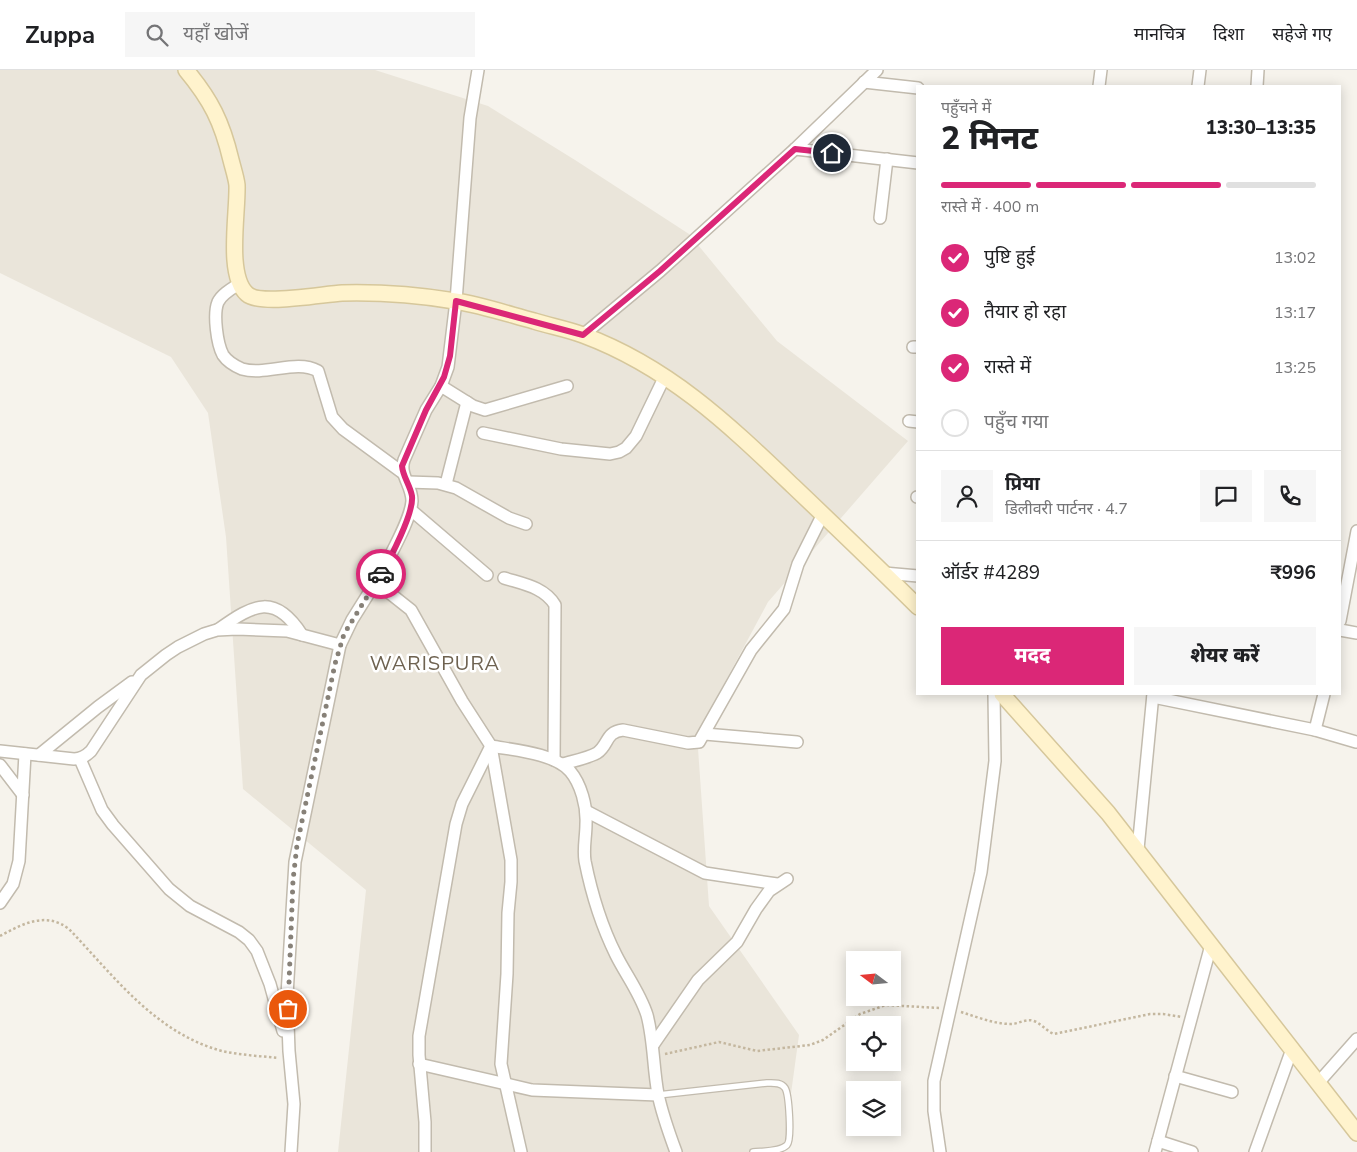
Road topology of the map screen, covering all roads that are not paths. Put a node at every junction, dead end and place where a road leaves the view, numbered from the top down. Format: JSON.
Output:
{"nodes":[{"id":1,"x":186,"y":70,"type":"edge"},
{"id":2,"x":478,"y":70,"type":"edge"},
{"id":3,"x":877,"y":70,"type":"edge"},
{"id":4,"x":1101,"y":70,"type":"edge"},
{"id":5,"x":1200,"y":70,"type":"edge"},
{"id":6,"x":1258,"y":70,"type":"edge"},
{"id":7,"x":864,"y":82,"type":"junction"},
{"id":8,"x":1099,"y":85,"type":"edge"},
{"id":9,"x":1198,"y":85,"type":"edge"},
{"id":10,"x":1257,"y":85,"type":"edge"},
{"id":11,"x":916,"y":88,"type":"edge"},
{"id":12,"x":795,"y":149,"type":"junction"},
{"id":13,"x":887,"y":159,"type":"junction"},
{"id":14,"x":916,"y":163,"type":"edge"},
{"id":15,"x":880,"y":218,"type":"dead end"},
{"id":16,"x":239,"y":284,"type":"junction"},
{"id":17,"x":456,"y":301,"type":"junction"},
{"id":18,"x":583,"y":335,"type":"junction"},
{"id":19,"x":665,"y":376,"type":"junction"},
{"id":20,"x":440,"y":386,"type":"junction"},
{"id":21,"x":567,"y":386,"type":"dead end"},
{"id":22,"x":467,"y":402,"type":"junction"},
{"id":23,"x":482,"y":433,"type":"dead end"},
{"id":24,"x":405,"y":477,"type":"junction"},
{"id":25,"x":446,"y":484,"type":"junction"},
{"id":26,"x":411,"y":510,"type":"junction"},
{"id":27,"x":823,"y":514,"type":"junction"},
{"id":28,"x":526,"y":524,"type":"dead end"},
{"id":29,"x":1357,"y":531,"type":"edge"},
{"id":30,"x":383,"y":570,"type":"junction"},
{"id":31,"x":884,"y":573,"type":"junction"},
{"id":32,"x":487,"y":575,"type":"dead end"},
{"id":33,"x":916,"y":576,"type":"edge"},
{"id":34,"x":504,"y":578,"type":"dead end"},
{"id":35,"x":916,"y":605,"type":"edge"},
{"id":36,"x":1341,"y":616,"type":"edge"},
{"id":37,"x":218,"y":630,"type":"junction"},
{"id":38,"x":1341,"y":630,"type":"edge"},
{"id":39,"x":1357,"y":633,"type":"edge"},
{"id":40,"x":302,"y":635,"type":"junction"},
{"id":41,"x":340,"y":645,"type":"junction"},
{"id":42,"x":142,"y":675,"type":"junction"},
{"id":43,"x":994,"y":695,"type":"edge"},
{"id":44,"x":1003,"y":695,"type":"edge"},
{"id":45,"x":1153,"y":695,"type":"edge"},
{"id":46,"x":1324,"y":695,"type":"edge"},
{"id":47,"x":1315,"y":730,"type":"junction"},
{"id":48,"x":705,"y":734,"type":"junction"},
{"id":49,"x":797,"y":742,"type":"dead end"},
{"id":50,"x":1356,"y":742,"type":"dead end"},
{"id":51,"x":491,"y":746,"type":"junction"},
{"id":52,"x":0,"y":751,"type":"edge"},
{"id":53,"x":25,"y":754,"type":"junction"},
{"id":54,"x":39,"y":755,"type":"junction"},
{"id":55,"x":80,"y":759,"type":"junction"},
{"id":56,"x":558,"y":762,"type":"junction"},
{"id":57,"x":0,"y":765,"type":"edge"},
{"id":58,"x":23,"y":795,"type":"junction"},
{"id":59,"x":586,"y":811,"type":"junction"},
{"id":60,"x":1138,"y":849,"type":"junction"},
{"id":61,"x":0,"y":903,"type":"edge"},
{"id":62,"x":1211,"y":945,"type":"junction"},
{"id":63,"x":1357,"y":1039,"type":"edge"},
{"id":64,"x":1292,"y":1049,"type":"junction"},
{"id":65,"x":1352,"y":1050,"type":"edge"},
{"id":66,"x":653,"y":1051,"type":"junction"},
{"id":67,"x":289,"y":1055,"type":"junction"},
{"id":68,"x":420,"y":1064,"type":"junction"},
{"id":69,"x":1175,"y":1076,"type":"junction"},
{"id":70,"x":1318,"y":1083,"type":"junction"},
{"id":71,"x":505,"y":1085,"type":"junction"},
{"id":72,"x":1232,"y":1092,"type":"dead end"},
{"id":73,"x":658,"y":1095,"type":"junction"},
{"id":74,"x":1357,"y":1133,"type":"edge"},
{"id":75,"x":1156,"y":1146,"type":"edge"},
{"id":76,"x":291,"y":1152,"type":"edge"},
{"id":77,"x":425,"y":1152,"type":"edge"},
{"id":78,"x":521,"y":1152,"type":"edge"},
{"id":79,"x":676,"y":1152,"type":"edge"},
{"id":80,"x":753,"y":1152,"type":"edge"},
{"id":81,"x":940,"y":1152,"type":"edge"},
{"id":82,"x":1192,"y":1152,"type":"edge"},
{"id":83,"x":1255,"y":1152,"type":"edge"}],
"edges":[{"from":1,"to":16,"type":"street"},
{"from":2,"to":17,"type":"street"},
{"from":3,"to":7,"type":"street"},
{"from":4,"to":8,"type":"street"},
{"from":5,"to":9,"type":"street"},
{"from":6,"to":10,"type":"street"},
{"from":7,"to":11,"type":"street"},
{"from":7,"to":12,"type":"street"},
{"from":12,"to":13,"type":"street"},
{"from":12,"to":18,"type":"street"},
{"from":13,"to":14,"type":"street"},
{"from":13,"to":15,"type":"street"},
{"from":16,"to":17,"type":"street"},
{"from":16,"to":24,"type":"street"},
{"from":17,"to":18,"type":"street"},
{"from":17,"to":20,"type":"street"},
{"from":18,"to":19,"type":"street"},
{"from":19,"to":23,"type":"street"},
{"from":19,"to":27,"type":"street"},
{"from":20,"to":22,"type":"street"},
{"from":20,"to":24,"type":"street"},
{"from":21,"to":22,"type":"street"},
{"from":22,"to":25,"type":"street"},
{"from":24,"to":25,"type":"street"},
{"from":24,"to":26,"type":"street"},
{"from":25,"to":28,"type":"street"},
{"from":26,"to":30,"type":"street"},
{"from":26,"to":32,"type":"street"},
{"from":27,"to":31,"type":"street"},
{"from":27,"to":48,"type":"street"},
{"from":29,"to":36,"type":"street"},
{"from":30,"to":41,"type":"street"},
{"from":30,"to":51,"type":"street"},
{"from":31,"to":33,"type":"street"},
{"from":31,"to":35,"type":"street"},
{"from":34,"to":56,"type":"street"},
{"from":37,"to":40,"type":"street"},
{"from":37,"to":40,"type":"street"},
{"from":37,"to":42,"type":"street"},
{"from":38,"to":39,"type":"street"},
{"from":40,"to":41,"type":"street"},
{"from":41,"to":67,"type":"street"},
{"from":42,"to":54,"type":"street"},
{"from":42,"to":55,"type":"street"},
{"from":43,"to":81,"type":"street"},
{"from":44,"to":60,"type":"street"},
{"from":45,"to":47,"type":"street"},
{"from":45,"to":60,"type":"street"},
{"from":46,"to":47,"type":"street"},
{"from":47,"to":50,"type":"street"},
{"from":48,"to":49,"type":"street"},
{"from":48,"to":56,"type":"street"},
{"from":51,"to":56,"type":"street"},
{"from":51,"to":68,"type":"street"},
{"from":51,"to":71,"type":"street"},
{"from":52,"to":53,"type":"street"},
{"from":53,"to":54,"type":"street"},
{"from":53,"to":58,"type":"street"},
{"from":54,"to":55,"type":"street"},
{"from":55,"to":67,"type":"street"},
{"from":56,"to":59,"type":"street"},
{"from":57,"to":58,"type":"street"},
{"from":58,"to":61,"type":"street"},
{"from":59,"to":66,"type":"street"},
{"from":59,"to":66,"type":"street"},
{"from":60,"to":62,"type":"street"},
{"from":62,"to":64,"type":"street"},
{"from":62,"to":69,"type":"street"},
{"from":63,"to":65,"type":"street"},
{"from":64,"to":70,"type":"street"},
{"from":64,"to":83,"type":"street"},
{"from":65,"to":70,"type":"street"},
{"from":66,"to":73,"type":"street"},
{"from":67,"to":76,"type":"street"},
{"from":68,"to":71,"type":"street"},
{"from":68,"to":77,"type":"street"},
{"from":69,"to":72,"type":"street"},
{"from":69,"to":75,"type":"street"},
{"from":70,"to":74,"type":"street"},
{"from":71,"to":73,"type":"street"},
{"from":71,"to":78,"type":"street"},
{"from":73,"to":79,"type":"street"},
{"from":73,"to":80,"type":"lane"},
{"from":75,"to":82,"type":"street"}]}
